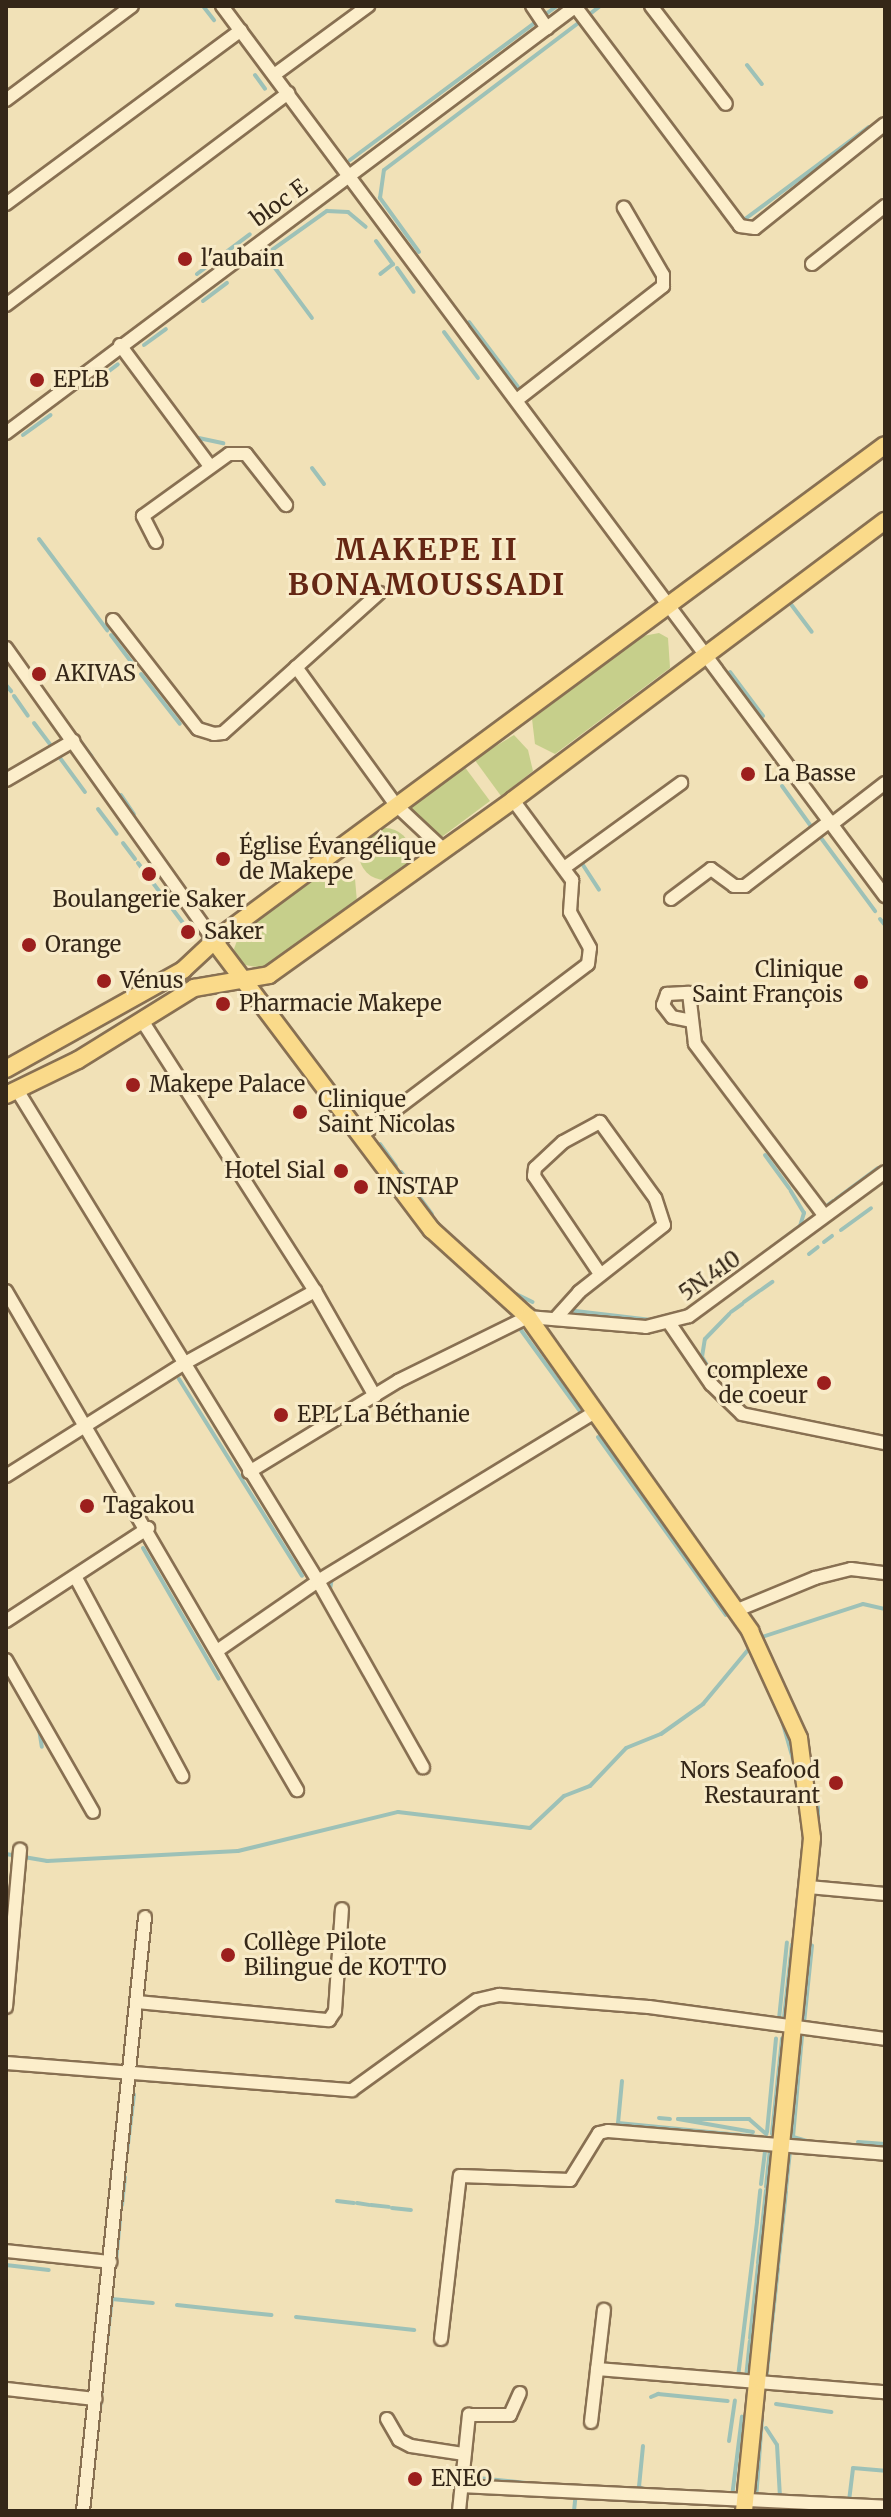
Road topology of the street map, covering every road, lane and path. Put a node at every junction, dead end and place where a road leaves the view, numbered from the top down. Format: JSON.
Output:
{"nodes":[{"id":1,"x":132,"y":6,"type":"edge"},
{"id":2,"x":222,"y":6,"type":"edge"},
{"id":3,"x":368,"y":6,"type":"edge"},
{"id":4,"x":532,"y":6,"type":"edge"},
{"id":5,"x":576,"y":6,"type":"edge"},
{"id":6,"x":651,"y":6,"type":"edge"},
{"id":7,"x":547,"y":28,"type":"junction"},
{"id":8,"x":241,"y":30,"type":"junction"},
{"id":9,"x":274,"y":75,"type":"junction"},
{"id":10,"x":288,"y":93,"type":"junction"},
{"id":11,"x":6,"y":100,"type":"edge"},
{"id":12,"x":726,"y":104,"type":"dead end"},
{"id":13,"x":885,"y":124,"type":"edge"},
{"id":14,"x":348,"y":178,"type":"junction"},
{"id":15,"x":6,"y":204,"type":"edge"},
{"id":16,"x":885,"y":206,"type":"edge"},
{"id":17,"x":624,"y":208,"type":"dead end"},
{"id":18,"x":812,"y":264,"type":"dead end"},
{"id":19,"x":6,"y":305,"type":"edge"},
{"id":20,"x":120,"y":345,"type":"junction"},
{"id":21,"x":518,"y":399,"type":"junction"},
{"id":22,"x":6,"y":433,"type":"edge"},
{"id":23,"x":885,"y":445,"type":"edge"},
{"id":24,"x":209,"y":465,"type":"junction"},
{"id":25,"x":286,"y":505,"type":"dead end"},
{"id":26,"x":885,"y":521,"type":"edge"},
{"id":27,"x":156,"y":542,"type":"dead end"},
{"id":28,"x":379,"y":593,"type":"dead end"},
{"id":29,"x":668,"y":604,"type":"junction"},
{"id":30,"x":113,"y":620,"type":"dead end"},
{"id":31,"x":6,"y":649,"type":"edge"},
{"id":32,"x":707,"y":655,"type":"junction"},
{"id":33,"x":296,"y":667,"type":"junction"},
{"id":34,"x":73,"y":741,"type":"junction"},
{"id":35,"x":6,"y":780,"type":"edge"},
{"id":36,"x":681,"y":783,"type":"dead end"},
{"id":37,"x":885,"y":783,"type":"edge"},
{"id":38,"x":513,"y":800,"type":"junction"},
{"id":39,"x":396,"y":805,"type":"junction"},
{"id":40,"x":831,"y":823,"type":"junction"},
{"id":41,"x":443,"y":849,"type":"junction"},
{"id":42,"x":564,"y":868,"type":"junction"},
{"id":43,"x":885,"y":896,"type":"edge"},
{"id":44,"x":671,"y":899,"type":"dead end"},
{"id":45,"x":214,"y":941,"type":"junction"},
{"id":46,"x":238,"y":979,"type":"junction"},
{"id":47,"x":692,"y":1021,"type":"dead end"},
{"id":48,"x":143,"y":1022,"type":"junction"},
{"id":49,"x":6,"y":1069,"type":"edge"},
{"id":50,"x":11,"y":1092,"type":"edge"},
{"id":51,"x":362,"y":1135,"type":"junction"},
{"id":52,"x":885,"y":1172,"type":"edge"},
{"id":53,"x":824,"y":1215,"type":"junction"},
{"id":54,"x":600,"y":1274,"type":"junction"},
{"id":55,"x":6,"y":1291,"type":"edge"},
{"id":56,"x":315,"y":1291,"type":"junction"},
{"id":57,"x":528,"y":1317,"type":"junction"},
{"id":58,"x":555,"y":1319,"type":"junction"},
{"id":59,"x":670,"y":1324,"type":"junction"},
{"id":60,"x":185,"y":1363,"type":"junction"},
{"id":61,"x":375,"y":1396,"type":"junction"},
{"id":62,"x":595,"y":1412,"type":"junction"},
{"id":63,"x":87,"y":1429,"type":"junction"},
{"id":64,"x":885,"y":1443,"type":"edge"},
{"id":65,"x":249,"y":1472,"type":"junction"},
{"id":66,"x":7,"y":1473,"type":"edge"},
{"id":67,"x":148,"y":1528,"type":"junction"},
{"id":68,"x":885,"y":1573,"type":"edge"},
{"id":69,"x":76,"y":1578,"type":"junction"},
{"id":70,"x":318,"y":1581,"type":"junction"},
{"id":71,"x":735,"y":1611,"type":"junction"},
{"id":72,"x":6,"y":1621,"type":"edge"},
{"id":73,"x":217,"y":1651,"type":"junction"},
{"id":74,"x":6,"y":1660,"type":"edge"},
{"id":75,"x":423,"y":1767,"type":"dead end"},
{"id":76,"x":182,"y":1776,"type":"dead end"},
{"id":77,"x":297,"y":1790,"type":"dead end"},
{"id":78,"x":93,"y":1812,"type":"dead end"},
{"id":79,"x":20,"y":1850,"type":"dead end"},
{"id":80,"x":809,"y":1887,"type":"junction"},
{"id":81,"x":885,"y":1894,"type":"edge"},
{"id":82,"x":342,"y":1909,"type":"dead end"},
{"id":83,"x":145,"y":1917,"type":"dead end"},
{"id":84,"x":137,"y":2002,"type":"junction"},
{"id":85,"x":6,"y":2007,"type":"edge"},
{"id":86,"x":793,"y":2025,"type":"junction"},
{"id":87,"x":885,"y":2039,"type":"edge"},
{"id":88,"x":6,"y":2063,"type":"edge"},
{"id":89,"x":131,"y":2074,"type":"junction"},
{"id":90,"x":781,"y":2143,"type":"junction"},
{"id":91,"x":885,"y":2154,"type":"edge"},
{"id":92,"x":6,"y":2251,"type":"edge"},
{"id":93,"x":110,"y":2262,"type":"junction"},
{"id":94,"x":604,"y":2310,"type":"dead end"},
{"id":95,"x":441,"y":2339,"type":"dead end"},
{"id":96,"x":597,"y":2369,"type":"junction"},
{"id":97,"x":755,"y":2385,"type":"junction"},
{"id":98,"x":6,"y":2389,"type":"edge"},
{"id":99,"x":885,"y":2392,"type":"edge"},
{"id":100,"x":520,"y":2393,"type":"dead end"},
{"id":101,"x":95,"y":2399,"type":"junction"},
{"id":102,"x":387,"y":2419,"type":"dead end"},
{"id":103,"x":591,"y":2422,"type":"dead end"},
{"id":104,"x":464,"y":2454,"type":"junction"},
{"id":105,"x":461,"y":2486,"type":"junction"},
{"id":106,"x":744,"y":2506,"type":"edge"},
{"id":107,"x":885,"y":2507,"type":"edge"},
{"id":108,"x":83,"y":2511,"type":"edge"},
{"id":109,"x":459,"y":2511,"type":"edge"}],
"edges":[{"from":1,"to":11,"type":"street"},
{"from":2,"to":8,"type":"street"},
{"from":3,"to":9,"type":"street"},
{"from":4,"to":7,"type":"street"},
{"from":5,"to":7,"type":"street","name":"bloc E"},
{"from":5,"to":13,"type":"street"},
{"from":6,"to":12,"type":"street"},
{"from":7,"to":14,"type":"street","name":"bloc E"},
{"from":8,"to":9,"type":"street"},
{"from":8,"to":15,"type":"street"},
{"from":9,"to":10,"type":"street"},
{"from":10,"to":14,"type":"street"},
{"from":10,"to":19,"type":"street"},
{"from":14,"to":20,"type":"street","name":"bloc E"},
{"from":14,"to":21,"type":"street"},
{"from":16,"to":18,"type":"street"},
{"from":17,"to":21,"type":"street"},
{"from":20,"to":22,"type":"street","name":"bloc E"},
{"from":20,"to":24,"type":"street"},
{"from":21,"to":29,"type":"street"},
{"from":23,"to":29,"type":"main road"},
{"from":24,"to":25,"type":"street"},
{"from":24,"to":27,"type":"street"},
{"from":26,"to":32,"type":"main road"},
{"from":28,"to":33,"type":"street"},
{"from":29,"to":32,"type":"street"},
{"from":29,"to":39,"type":"main road"},
{"from":30,"to":33,"type":"street"},
{"from":31,"to":34,"type":"street"},
{"from":32,"to":38,"type":"main road"},
{"from":32,"to":40,"type":"street"},
{"from":33,"to":39,"type":"street"},
{"from":34,"to":35,"type":"street"},
{"from":34,"to":45,"type":"street"},
{"from":36,"to":42,"type":"street"},
{"from":37,"to":40,"type":"street"},
{"from":38,"to":41,"type":"main road"},
{"from":38,"to":42,"type":"street"},
{"from":39,"to":41,"type":"street"},
{"from":39,"to":45,"type":"main road"},
{"from":40,"to":43,"type":"street"},
{"from":40,"to":44,"type":"street"},
{"from":41,"to":46,"type":"main road"},
{"from":42,"to":51,"type":"street"},
{"from":45,"to":46,"type":"main road"},
{"from":45,"to":49,"type":"main road"},
{"from":46,"to":48,"type":"main road"},
{"from":46,"to":51,"type":"main road"},
{"from":47,"to":53,"type":"street"},
{"from":48,"to":50,"type":"main road"},
{"from":48,"to":56,"type":"street"},
{"from":50,"to":60,"type":"street"},
{"from":51,"to":57,"type":"main road"},
{"from":52,"to":53,"type":"street","name":"5N.410"},
{"from":53,"to":59,"type":"street","name":"5N.410"},
{"from":54,"to":54,"type":"street"},
{"from":54,"to":58,"type":"street"},
{"from":55,"to":63,"type":"street"},
{"from":56,"to":60,"type":"street"},
{"from":56,"to":61,"type":"street"},
{"from":57,"to":58,"type":"street","name":"5N.410"},
{"from":57,"to":61,"type":"street"},
{"from":57,"to":62,"type":"main road"},
{"from":58,"to":59,"type":"street","name":"5N.410"},
{"from":59,"to":64,"type":"street"},
{"from":60,"to":63,"type":"street"},
{"from":60,"to":65,"type":"street"},
{"from":61,"to":65,"type":"street"},
{"from":62,"to":70,"type":"street"},
{"from":62,"to":71,"type":"main road"},
{"from":63,"to":66,"type":"street"},
{"from":63,"to":67,"type":"street"},
{"from":65,"to":70,"type":"street"},
{"from":67,"to":69,"type":"street"},
{"from":67,"to":73,"type":"street"},
{"from":68,"to":71,"type":"street"},
{"from":69,"to":72,"type":"street"},
{"from":69,"to":76,"type":"street"},
{"from":70,"to":73,"type":"street"},
{"from":70,"to":75,"type":"street"},
{"from":71,"to":80,"type":"main road"},
{"from":73,"to":77,"type":"street"},
{"from":74,"to":78,"type":"street"},
{"from":79,"to":85,"type":"street"},
{"from":80,"to":81,"type":"street"},
{"from":80,"to":86,"type":"main road"},
{"from":82,"to":84,"type":"street"},
{"from":83,"to":84,"type":"street"},
{"from":84,"to":89,"type":"street"},
{"from":86,"to":87,"type":"street"},
{"from":86,"to":89,"type":"street"},
{"from":86,"to":90,"type":"main road"},
{"from":88,"to":89,"type":"street"},
{"from":89,"to":93,"type":"street"},
{"from":90,"to":91,"type":"street"},
{"from":90,"to":95,"type":"street"},
{"from":90,"to":97,"type":"main road"},
{"from":92,"to":93,"type":"street"},
{"from":93,"to":101,"type":"street"},
{"from":94,"to":96,"type":"street"},
{"from":96,"to":97,"type":"street"},
{"from":96,"to":103,"type":"street"},
{"from":97,"to":99,"type":"street"},
{"from":97,"to":106,"type":"main road"},
{"from":98,"to":101,"type":"street"},
{"from":100,"to":104,"type":"street"},
{"from":101,"to":108,"type":"street"},
{"from":102,"to":104,"type":"street"},
{"from":104,"to":105,"type":"street"},
{"from":105,"to":106,"type":"street"},
{"from":105,"to":109,"type":"street"},
{"from":106,"to":107,"type":"street"}]}
